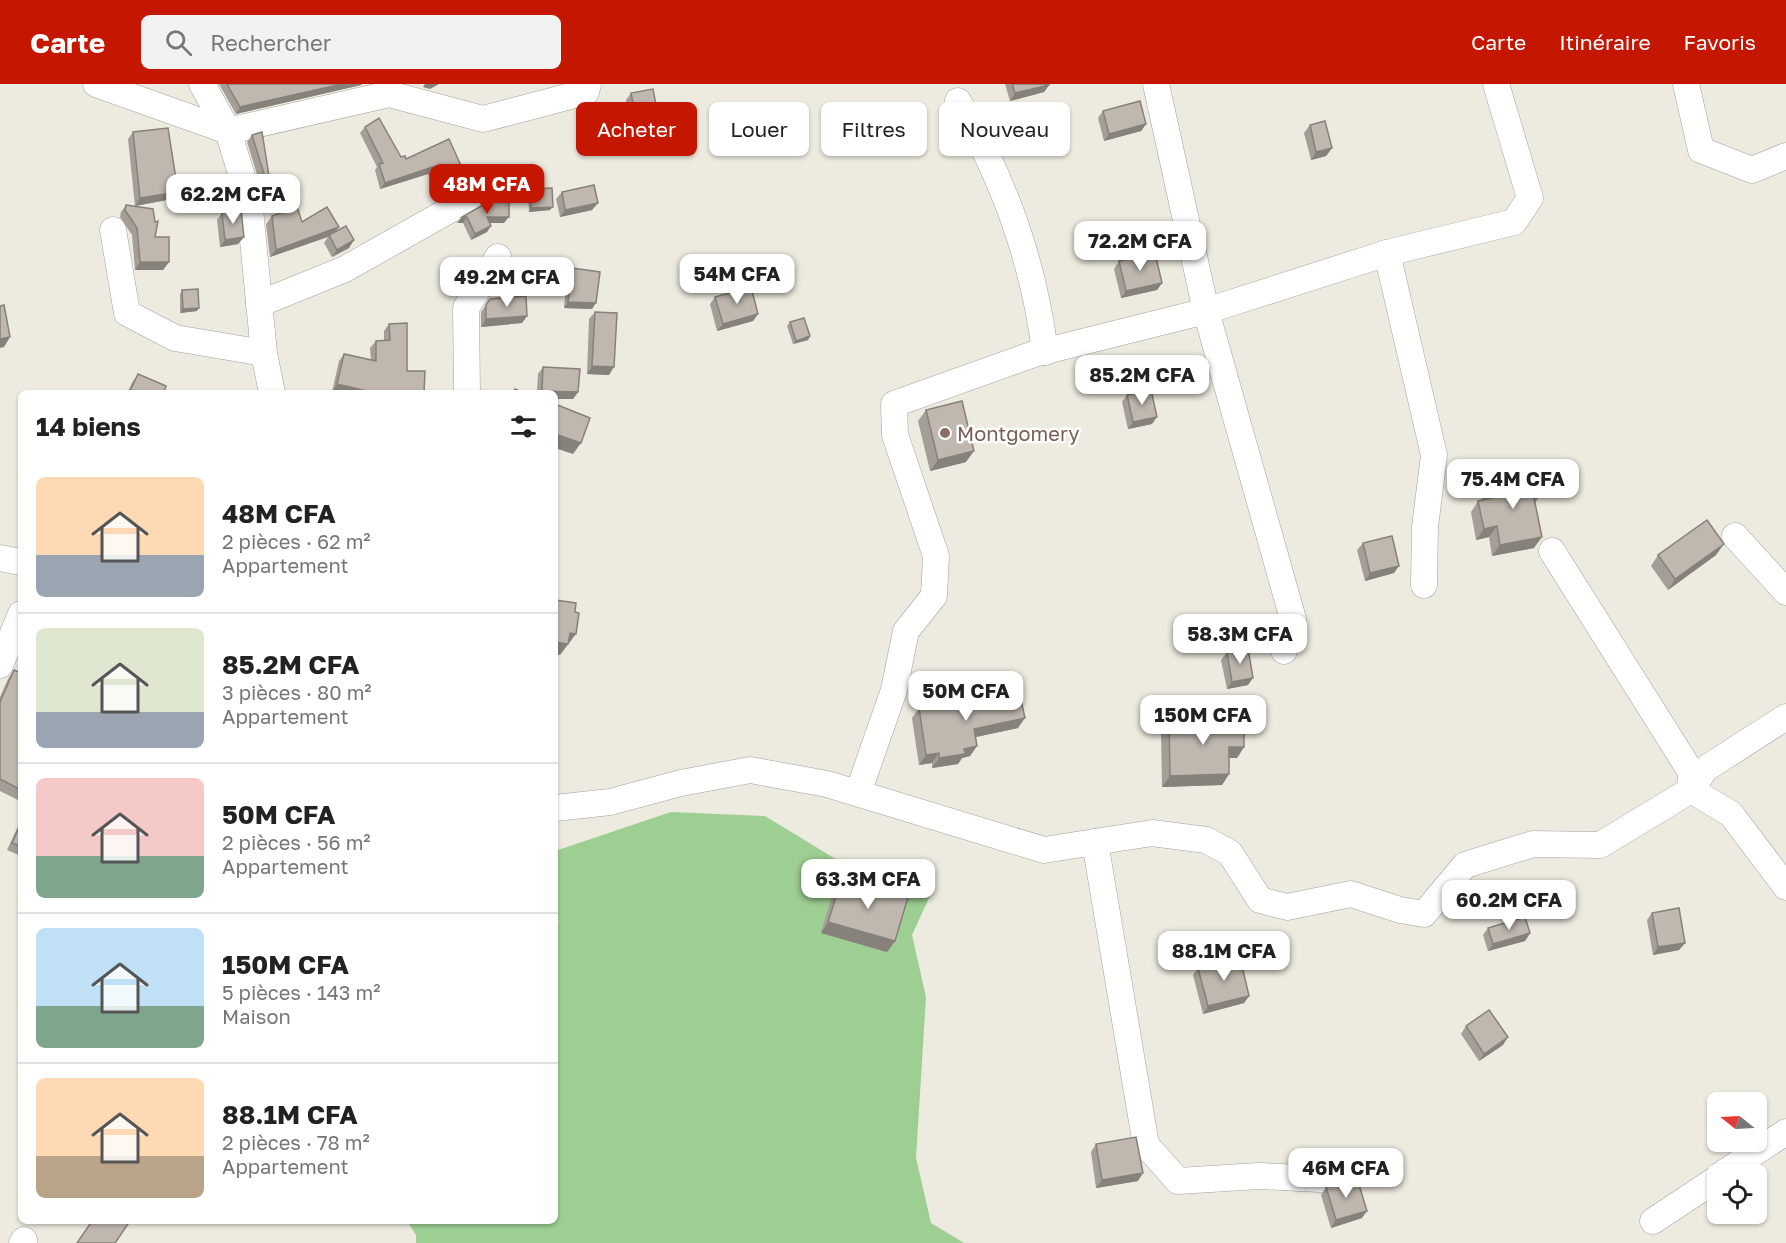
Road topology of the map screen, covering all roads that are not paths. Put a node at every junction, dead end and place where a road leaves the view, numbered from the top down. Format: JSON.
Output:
{"nodes":[{"id":1,"x":96,"y":84,"type":"edge"},
{"id":2,"x":202,"y":84,"type":"edge"},
{"id":3,"x":588,"y":84,"type":"edge"},
{"id":4,"x":1156,"y":84,"type":"edge"},
{"id":5,"x":1496,"y":84,"type":"edge"},
{"id":6,"x":1686,"y":84,"type":"edge"},
{"id":7,"x":385,"y":89,"type":"edge"},
{"id":8,"x":958,"y":101,"type":"dead end"},
{"id":9,"x":228,"y":131,"type":"junction"},
{"id":10,"x":1786,"y":156,"type":"edge"},
{"id":11,"x":485,"y":190,"type":"dead end"},
{"id":12,"x":113,"y":230,"type":"dead end"},
{"id":13,"x":1387,"y":253,"type":"junction"},
{"id":14,"x":498,"y":257,"type":"dead end"},
{"id":15,"x":260,"y":304,"type":"junction"},
{"id":16,"x":1206,"y":311,"type":"junction"},
{"id":17,"x":1045,"y":352,"type":"junction"},
{"id":18,"x":264,"y":353,"type":"junction"},
{"id":19,"x":271,"y":390,"type":"edge"},
{"id":20,"x":467,"y":390,"type":"edge"},
{"id":21,"x":1735,"y":536,"type":"dead end"},
{"id":22,"x":1552,"y":551,"type":"dead end"},
{"id":23,"x":0,"y":558,"type":"edge"},
{"id":24,"x":18,"y":561,"type":"edge"},
{"id":25,"x":1424,"y":585,"type":"dead end"},
{"id":26,"x":1786,"y":592,"type":"edge"},
{"id":27,"x":18,"y":621,"type":"edge"},
{"id":28,"x":1284,"y":651,"type":"dead end"},
{"id":29,"x":0,"y":665,"type":"edge"},
{"id":30,"x":1786,"y":717,"type":"edge"},
{"id":31,"x":1691,"y":790,"type":"junction"},
{"id":32,"x":858,"y":793,"type":"junction"},
{"id":33,"x":558,"y":808,"type":"edge"},
{"id":34,"x":1095,"y":842,"type":"junction"},
{"id":35,"x":1786,"y":887,"type":"edge"},
{"id":36,"x":1786,"y":1132,"type":"edge"},
{"id":37,"x":1737,"y":1164,"type":"edge"},
{"id":38,"x":1320,"y":1179,"type":"dead end"},
{"id":39,"x":1707,"y":1185,"type":"edge"},
{"id":40,"x":1653,"y":1221,"type":"dead end"}],
"edges":[{"from":1,"to":9,"type":"street"},
{"from":2,"to":9,"type":"street"},
{"from":3,"to":7,"type":"street"},
{"from":4,"to":16,"type":"street"},
{"from":5,"to":13,"type":"street"},
{"from":6,"to":10,"type":"street"},
{"from":7,"to":9,"type":"street"},
{"from":8,"to":17,"type":"street"},
{"from":9,"to":15,"type":"street"},
{"from":11,"to":15,"type":"street"},
{"from":12,"to":18,"type":"street"},
{"from":13,"to":16,"type":"street"},
{"from":13,"to":25,"type":"street"},
{"from":14,"to":20,"type":"street"},
{"from":15,"to":18,"type":"street"},
{"from":16,"to":17,"type":"street"},
{"from":16,"to":28,"type":"street"},
{"from":17,"to":32,"type":"street"},
{"from":18,"to":19,"type":"street"},
{"from":21,"to":26,"type":"street"},
{"from":22,"to":31,"type":"street"},
{"from":23,"to":24,"type":"street"},
{"from":27,"to":29,"type":"street"},
{"from":30,"to":31,"type":"street"},
{"from":31,"to":34,"type":"street"},
{"from":31,"to":35,"type":"street"},
{"from":32,"to":33,"type":"street"},
{"from":32,"to":34,"type":"street"},
{"from":34,"to":38,"type":"street"},
{"from":36,"to":37,"type":"street"},
{"from":39,"to":40,"type":"street"}]}
